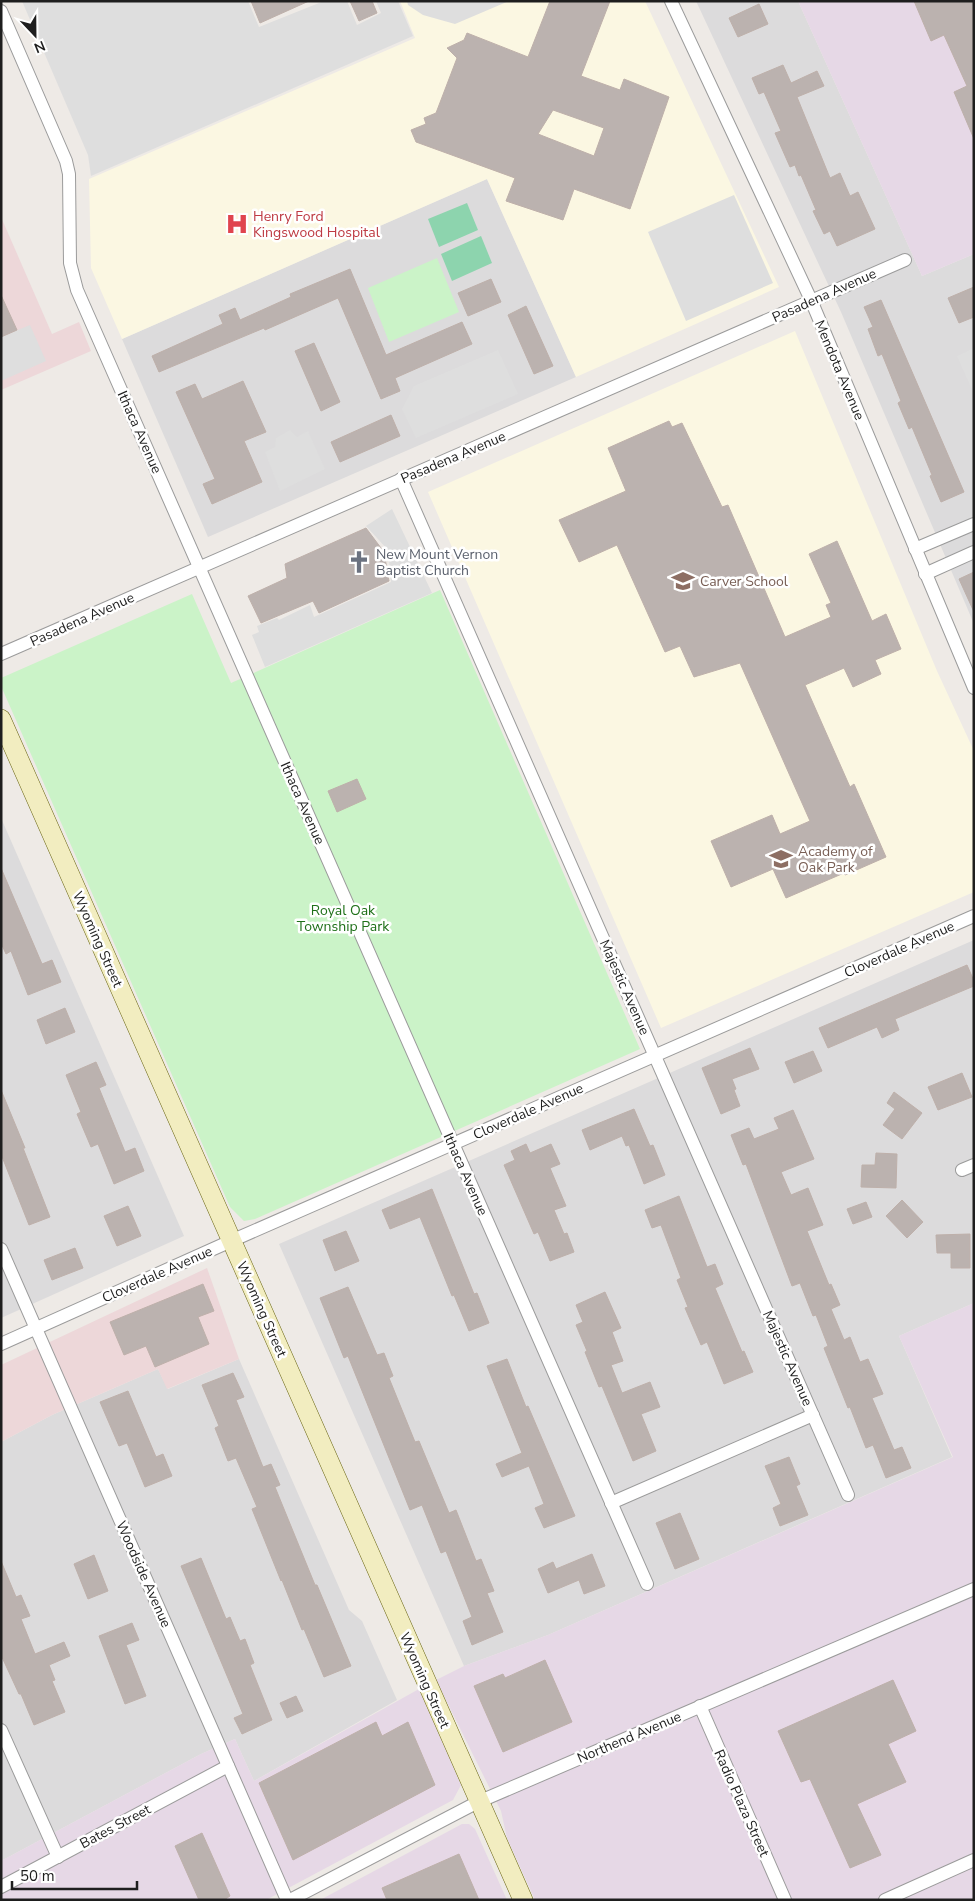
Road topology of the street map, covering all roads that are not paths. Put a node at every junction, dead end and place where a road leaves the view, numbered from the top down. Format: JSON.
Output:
{"nodes":[{"id":1,"x":671,"y":1,"type":"edge"},
{"id":2,"x":1,"y":11,"type":"edge"},
{"id":3,"x":905,"y":260,"type":"dead end"},
{"id":4,"x":811,"y":300,"type":"junction"},
{"id":5,"x":401,"y":479,"type":"junction"},
{"id":6,"x":974,"y":524,"type":"edge"},
{"id":7,"x":915,"y":549,"type":"junction"},
{"id":8,"x":974,"y":552,"type":"edge"},
{"id":9,"x":200,"y":567,"type":"junction"},
{"id":10,"x":925,"y":574,"type":"junction"},
{"id":11,"x":1,"y":654,"type":"edge"},
{"id":12,"x":974,"y":688,"type":"edge"},
{"id":13,"x":1,"y":719,"type":"edge"},
{"id":14,"x":974,"y":916,"type":"edge"},
{"id":15,"x":655,"y":1055,"type":"junction"},
{"id":16,"x":453,"y":1144,"type":"junction"},
{"id":17,"x":231,"y":1241,"type":"junction"},
{"id":18,"x":1,"y":1249,"type":"edge"},
{"id":19,"x":36,"y":1328,"type":"junction"},
{"id":20,"x":1,"y":1344,"type":"edge"},
{"id":21,"x":813,"y":1416,"type":"junction"},
{"id":22,"x":848,"y":1495,"type":"dead end"},
{"id":23,"x":611,"y":1503,"type":"junction"},
{"id":24,"x":647,"y":1584,"type":"dead end"},
{"id":25,"x":974,"y":1589,"type":"edge"},
{"id":26,"x":700,"y":1706,"type":"junction"},
{"id":27,"x":1,"y":1730,"type":"edge"},
{"id":28,"x":228,"y":1766,"type":"junction"},
{"id":29,"x":478,"y":1802,"type":"junction"},
{"id":30,"x":58,"y":1857,"type":"junction"},
{"id":31,"x":974,"y":1860,"type":"edge"},
{"id":32,"x":1,"y":1887,"type":"edge"},
{"id":33,"x":289,"y":1900,"type":"edge"},
{"id":34,"x":523,"y":1900,"type":"edge"},
{"id":35,"x":785,"y":1900,"type":"edge"},
{"id":36,"x":886,"y":1900,"type":"edge"}],
"edges":[{"from":1,"to":4,"type":"street","name":"Mendota Avenue"},
{"from":2,"to":9,"type":"street","name":"Ithaca Avenue"},
{"from":3,"to":4,"type":"street","name":"Pasadena Avenue"},
{"from":4,"to":5,"type":"street","name":"Pasadena Avenue"},
{"from":4,"to":7,"type":"street","name":"Mendota Avenue"},
{"from":5,"to":9,"type":"street","name":"Pasadena Avenue"},
{"from":5,"to":15,"type":"street","name":"Majestic Avenue"},
{"from":6,"to":7,"type":"street"},
{"from":7,"to":10,"type":"street","name":"Mendota Avenue"},
{"from":8,"to":10,"type":"street"},
{"from":9,"to":11,"type":"street","name":"Pasadena Avenue"},
{"from":9,"to":16,"type":"street","name":"Ithaca Avenue"},
{"from":10,"to":12,"type":"street","name":"Mendota Avenue"},
{"from":13,"to":17,"type":"street","name":"Wyoming Street"},
{"from":14,"to":15,"type":"street","name":"Cloverdale Avenue"},
{"from":15,"to":16,"type":"street","name":"Cloverdale Avenue"},
{"from":15,"to":21,"type":"street","name":"Majestic Avenue"},
{"from":16,"to":17,"type":"street","name":"Cloverdale Avenue"},
{"from":16,"to":23,"type":"street","name":"Ithaca Avenue"},
{"from":17,"to":19,"type":"street","name":"Cloverdale Avenue"},
{"from":17,"to":29,"type":"street","name":"Wyoming Street"},
{"from":18,"to":19,"type":"street","name":"Woodside Avenue"},
{"from":19,"to":20,"type":"street","name":"Cloverdale Avenue"},
{"from":19,"to":28,"type":"street","name":"Woodside Avenue"},
{"from":21,"to":22,"type":"street","name":"Majestic Avenue"},
{"from":21,"to":23,"type":"street"},
{"from":23,"to":24,"type":"street","name":"Ithaca Avenue"},
{"from":25,"to":26,"type":"street","name":"Northend Avenue"},
{"from":26,"to":29,"type":"street","name":"Northend Avenue"},
{"from":26,"to":35,"type":"street","name":"Radio Plaza Street"},
{"from":27,"to":30,"type":"street"},
{"from":28,"to":30,"type":"street","name":"Bates Street"},
{"from":28,"to":33,"type":"street","name":"Woodside Avenue"},
{"from":29,"to":33,"type":"street","name":"Northend Avenue"},
{"from":29,"to":34,"type":"street","name":"Wyoming Street"},
{"from":30,"to":32,"type":"street","name":"Bates Street"},
{"from":31,"to":36,"type":"street"}]}
